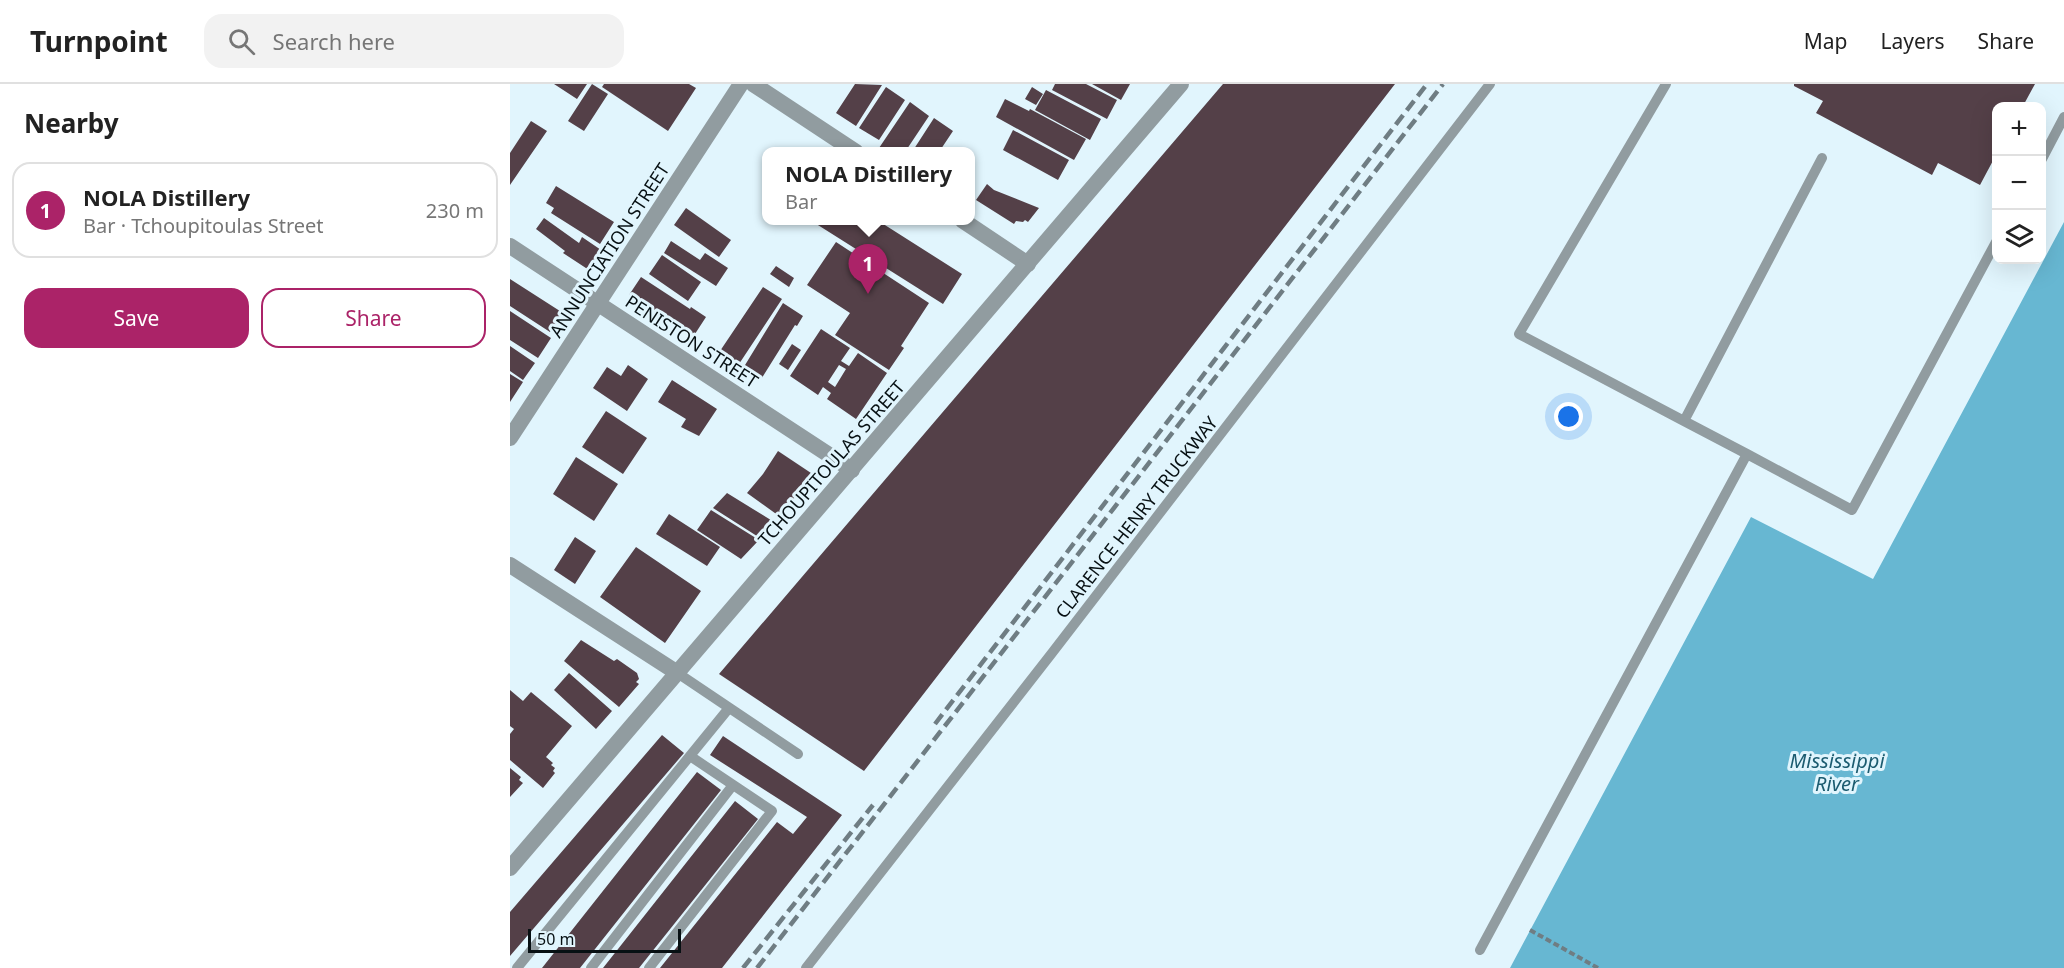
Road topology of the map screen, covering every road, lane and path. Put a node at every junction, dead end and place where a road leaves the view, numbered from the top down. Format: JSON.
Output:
{"nodes":[{"id":1,"x":741,"y":84,"type":"edge"},
{"id":2,"x":753,"y":84,"type":"edge"},
{"id":3,"x":1181,"y":84,"type":"edge"},
{"id":4,"x":1490,"y":84,"type":"edge"},
{"id":5,"x":1666,"y":84,"type":"edge"},
{"id":6,"x":2064,"y":117,"type":"edge"},
{"id":7,"x":848,"y":147,"type":"edge"},
{"id":8,"x":2044,"y":156,"type":"edge"},
{"id":9,"x":1822,"y":158,"type":"dead end"},
{"id":10,"x":970,"y":225,"type":"edge"},
{"id":11,"x":510,"y":246,"type":"edge"},
{"id":12,"x":1992,"y":249,"type":"edge"},
{"id":13,"x":1028,"y":264,"type":"junction"},
{"id":14,"x":597,"y":303,"type":"junction"},
{"id":15,"x":1684,"y":421,"type":"junction"},
{"id":16,"x":510,"y":438,"type":"edge"},
{"id":17,"x":1748,"y":454,"type":"junction"},
{"id":18,"x":852,"y":470,"type":"junction"},
{"id":19,"x":510,"y":566,"type":"edge"},
{"id":20,"x":676,"y":672,"type":"junction"},
{"id":21,"x":729,"y":708,"type":"junction"},
{"id":22,"x":798,"y":754,"type":"dead end"},
{"id":23,"x":690,"y":756,"type":"junction"},
{"id":24,"x":733,"y":785,"type":"junction"},
{"id":25,"x":510,"y":868,"type":"edge"},
{"id":26,"x":1530,"y":930,"type":"dead end"},
{"id":27,"x":1480,"y":950,"type":"dead end"},
{"id":28,"x":517,"y":968,"type":"edge"},
{"id":29,"x":591,"y":968,"type":"edge"},
{"id":30,"x":649,"y":968,"type":"edge"},
{"id":31,"x":806,"y":968,"type":"edge"},
{"id":32,"x":1598,"y":968,"type":"edge"}],
"edges":[{"from":1,"to":14,"type":"street","name":"ANNUNCIATION STREET"},
{"from":2,"to":7,"type":"street"},
{"from":3,"to":13,"type":"street","name":"TCHOUPITOULAS STREET"},
{"from":4,"to":31,"type":"lane","name":"CLARENCE HENRY TRUCKWAY"},
{"from":5,"to":15,"type":"lane"},
{"from":6,"to":8,"type":"lane"},
{"from":9,"to":15,"type":"lane"},
{"from":10,"to":13,"type":"street"},
{"from":11,"to":14,"type":"street","name":"PENISTON STREET"},
{"from":12,"to":17,"type":"lane"},
{"from":13,"to":18,"type":"street","name":"TCHOUPITOULAS STREET"},
{"from":14,"to":16,"type":"street","name":"ANNUNCIATION STREET"},
{"from":14,"to":18,"type":"street","name":"PENISTON STREET"},
{"from":15,"to":17,"type":"lane"},
{"from":17,"to":27,"type":"lane"},
{"from":18,"to":20,"type":"street","name":"TCHOUPITOULAS STREET"},
{"from":19,"to":20,"type":"street"},
{"from":20,"to":21,"type":"lane"},
{"from":20,"to":25,"type":"street","name":"TCHOUPITOULAS STREET"},
{"from":21,"to":22,"type":"lane"},
{"from":21,"to":23,"type":"lane"},
{"from":23,"to":24,"type":"lane"},
{"from":23,"to":28,"type":"lane"},
{"from":24,"to":29,"type":"lane"},
{"from":24,"to":30,"type":"lane"},
{"from":26,"to":32,"type":"path"}]}
